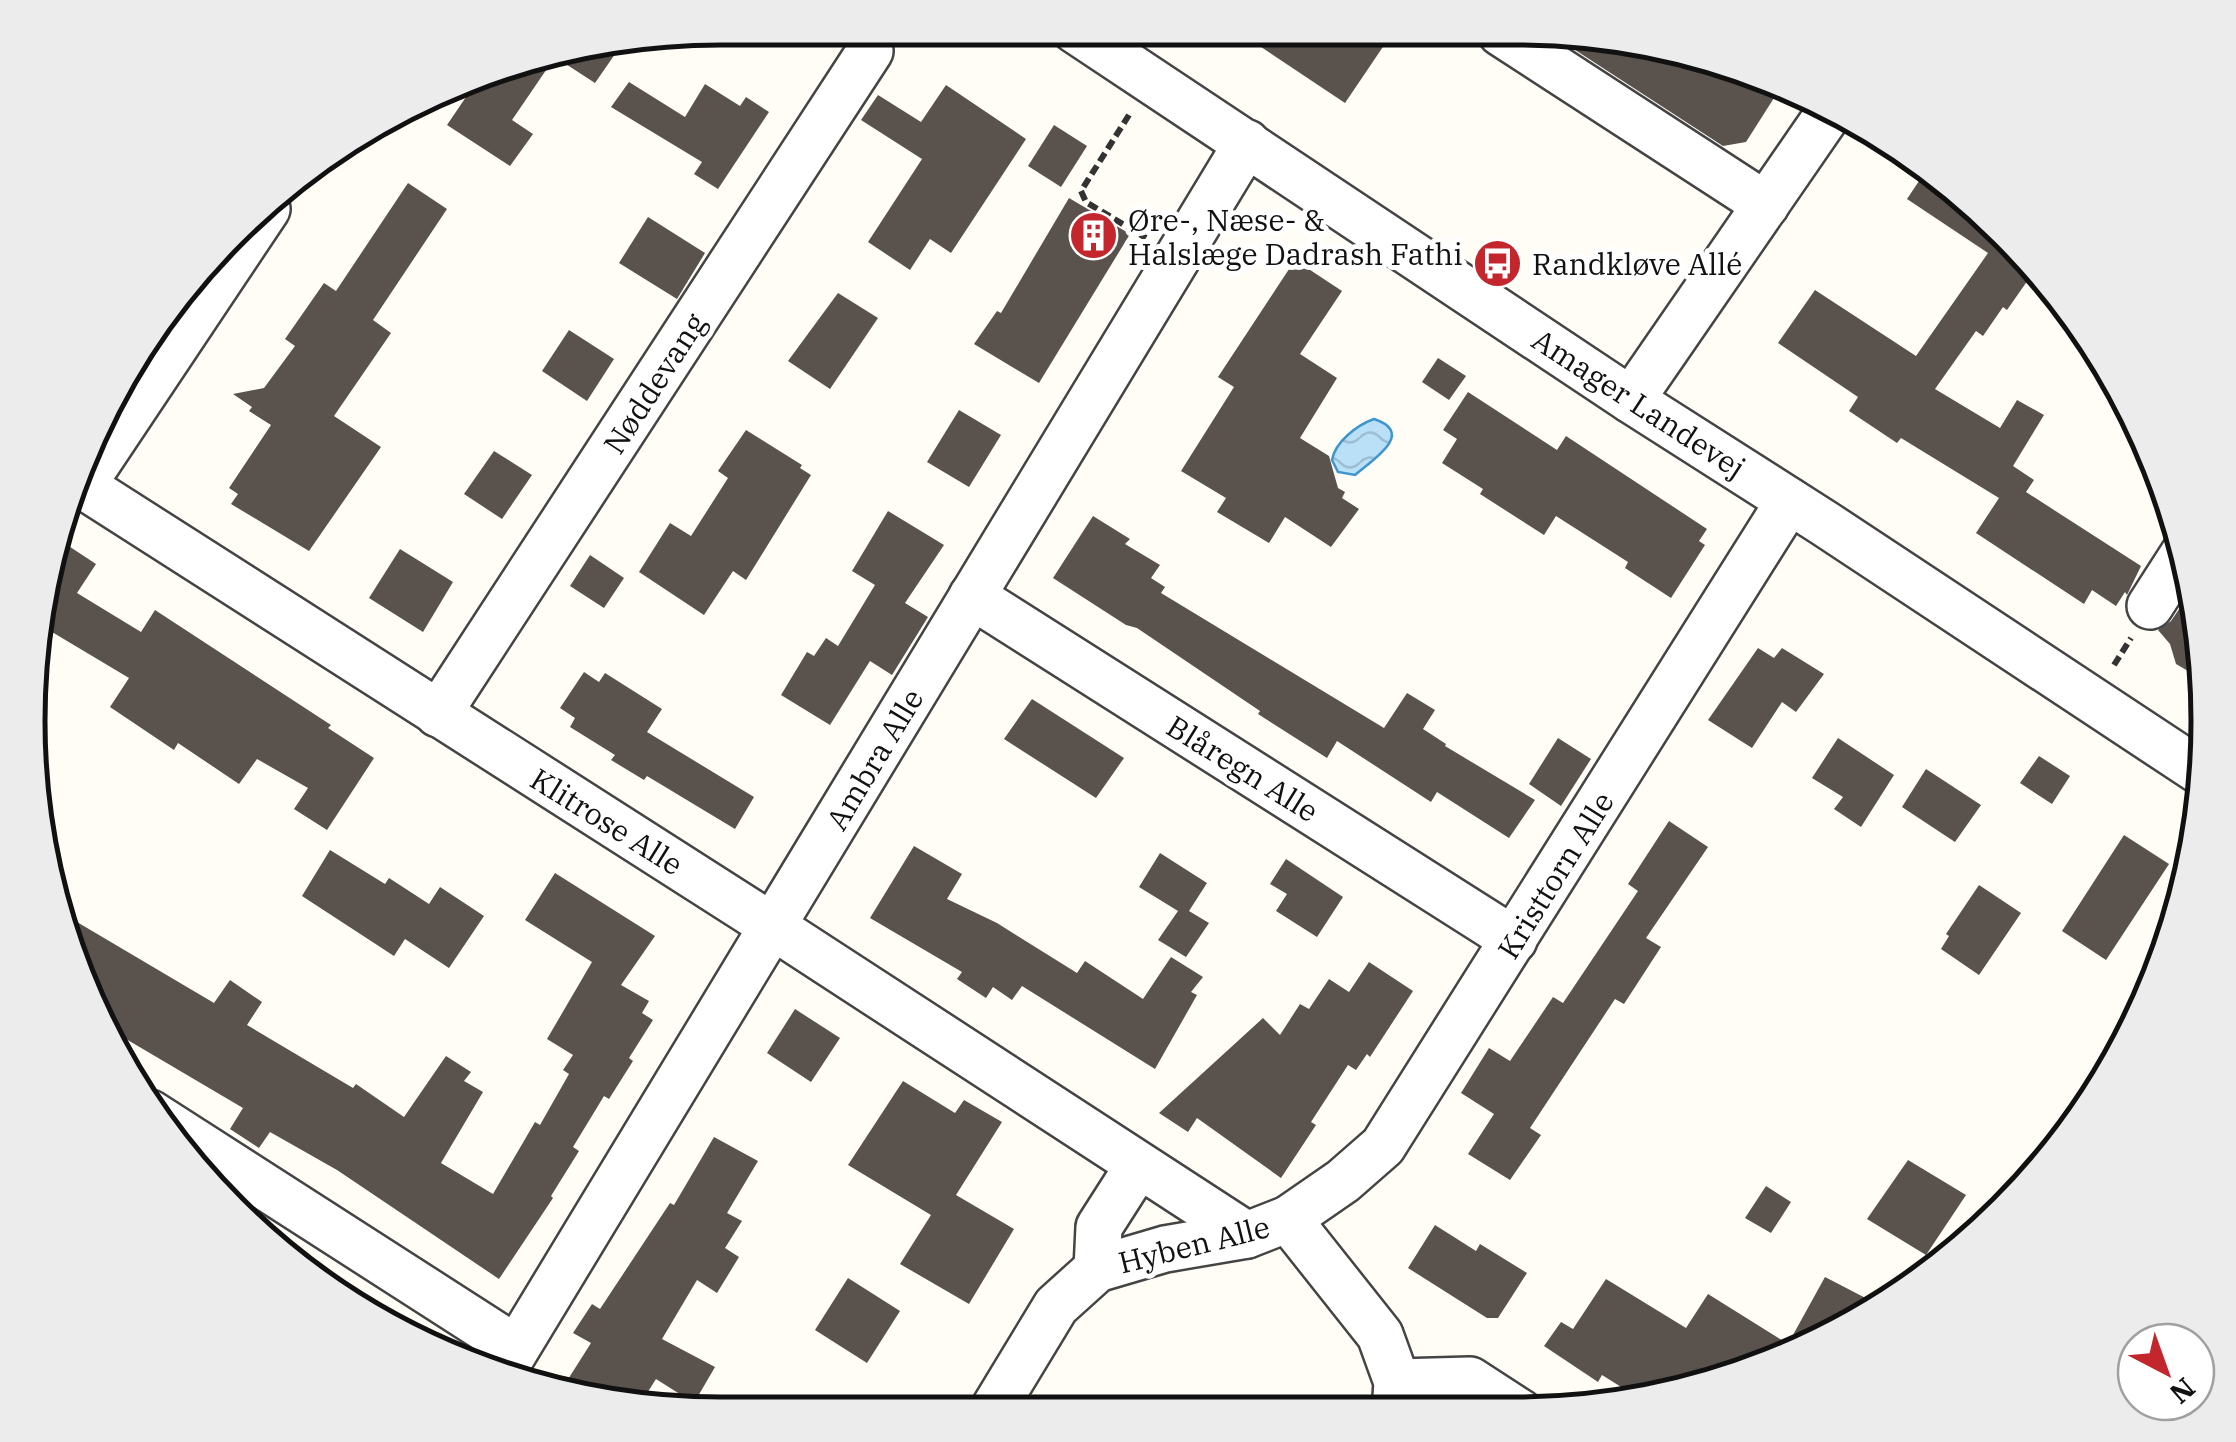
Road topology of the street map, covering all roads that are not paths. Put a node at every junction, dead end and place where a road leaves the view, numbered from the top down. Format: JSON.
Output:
{"nodes":[{"id":1,"x":1098,"y":45,"type":"edge"},
{"id":2,"x":1520,"y":45,"type":"edge"},
{"id":3,"x":870,"y":51,"type":"dead end"},
{"id":4,"x":1824,"y":120,"type":"edge"},
{"id":5,"x":1247,"y":143,"type":"junction"},
{"id":6,"x":1766,"y":205,"type":"junction"},
{"id":7,"x":245,"y":242,"type":"edge"},
{"id":8,"x":1631,"y":400,"type":"junction"},
{"id":9,"x":104,"y":446,"type":"edge"},
{"id":10,"x":87,"y":488,"type":"edge"},
{"id":11,"x":1789,"y":500,"type":"junction"},
{"id":12,"x":2173,"y":569,"type":"edge"},
{"id":13,"x":972,"y":596,"type":"junction"},
{"id":14,"x":2150,"y":606,"type":"road end"},
{"id":15,"x":438,"y":714,"type":"junction"},
{"id":16,"x":2190,"y":765,"type":"edge"},
{"id":17,"x":772,"y":926,"type":"junction"},
{"id":18,"x":1514,"y":940,"type":"junction"},
{"id":19,"x":191,"y":1141,"type":"edge"},
{"id":20,"x":1138,"y":1166,"type":"junction"},
{"id":21,"x":1268,"y":1227,"type":"junction"},
{"id":22,"x":1097,"y":1269,"type":"junction"},
{"id":23,"x":508,"y":1361,"type":"edge"},
{"id":24,"x":1001,"y":1397,"type":"edge"},
{"id":25,"x":1396,"y":1397,"type":"edge"},
{"id":26,"x":1496,"y":1397,"type":"edge"}],
"edges":[{"from":1,"to":5,"type":"street","name":"Amager Landevej"},
{"from":2,"to":6,"type":"street"},
{"from":3,"to":15,"type":"street","name":"Nøddevang"},
{"from":4,"to":6,"type":"street"},
{"from":5,"to":8,"type":"street","name":"Amager Landevej"},
{"from":5,"to":13,"type":"street","name":"Ambra Alle"},
{"from":6,"to":8,"type":"street"},
{"from":7,"to":9,"type":"street"},
{"from":8,"to":11,"type":"street","name":"Amager Landevej"},
{"from":10,"to":15,"type":"street","name":"Klitrose Alle"},
{"from":11,"to":16,"type":"street","name":"Amager Landevej"},
{"from":11,"to":18,"type":"street","name":"Kristtorn Alle"},
{"from":12,"to":14,"type":"street"},
{"from":13,"to":17,"type":"street","name":"Ambra Alle"},
{"from":13,"to":18,"type":"street","name":"Blåregn Alle"},
{"from":15,"to":17,"type":"street","name":"Klitrose Alle"},
{"from":17,"to":20,"type":"street","name":"Klitrose Alle"},
{"from":17,"to":23,"type":"street","name":"Ambra Alle"},
{"from":18,"to":21,"type":"street","name":"Kristtorn Alle"},
{"from":19,"to":23,"type":"street"},
{"from":20,"to":21,"type":"street","name":"Klitrose Alle"},
{"from":20,"to":22,"type":"street"},
{"from":21,"to":22,"type":"street","name":"Hyben Alle"},
{"from":21,"to":25,"type":"street","name":"Klitrose Alle"},
{"from":22,"to":24,"type":"street","name":"Hyben Alle"},
{"from":25,"to":26,"type":"street","name":"Klitrose Alle"}]}
